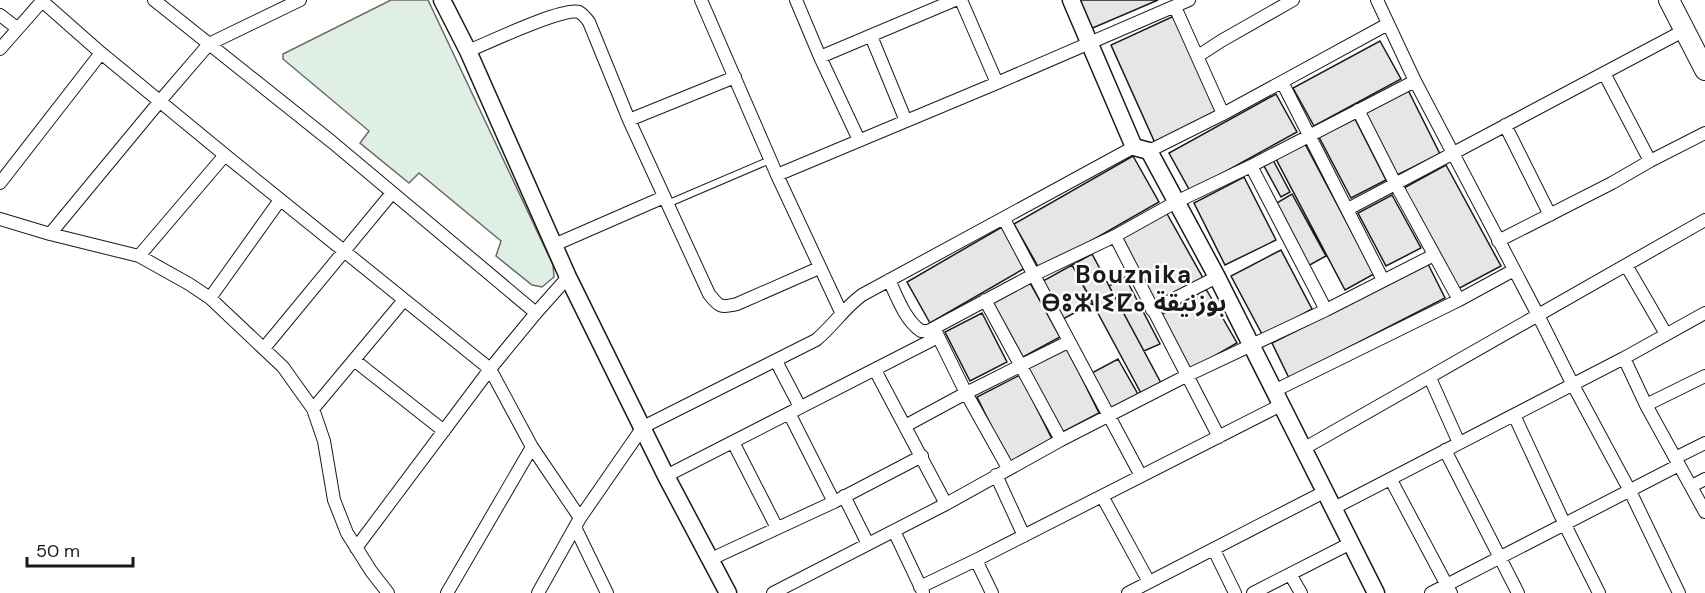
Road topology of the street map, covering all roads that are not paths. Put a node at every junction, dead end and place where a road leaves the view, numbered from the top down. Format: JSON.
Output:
{"nodes":[{"id":1,"x":154,"y":0,"type":"edge"},
{"id":2,"x":300,"y":0,"type":"edge"},
{"id":3,"x":442,"y":0,"type":"edge"},
{"id":4,"x":701,"y":0,"type":"edge"},
{"id":5,"x":796,"y":0,"type":"edge"},
{"id":6,"x":955,"y":0,"type":"edge"},
{"id":7,"x":961,"y":0,"type":"edge"},
{"id":8,"x":1071,"y":0,"type":"edge"},
{"id":9,"x":1189,"y":0,"type":"edge"},
{"id":10,"x":1293,"y":0,"type":"edge"},
{"id":11,"x":1377,"y":0,"type":"edge"},
{"id":12,"x":1669,"y":0,"type":"edge"},
{"id":13,"x":42,"y":1,"type":"edge"},
{"id":14,"x":1175,"y":7,"type":"junction"},
{"id":15,"x":0,"y":15,"type":"edge"},
{"id":16,"x":1388,"y":24,"type":"junction"},
{"id":17,"x":17,"y":28,"type":"junction"},
{"id":18,"x":1685,"y":30,"type":"junction"},
{"id":19,"x":871,"y":36,"type":"junction"},
{"id":20,"x":209,"y":44,"type":"junction"},
{"id":21,"x":1089,"y":44,"type":"junction"},
{"id":22,"x":0,"y":50,"type":"edge"},
{"id":23,"x":468,"y":51,"type":"junction"},
{"id":24,"x":101,"y":53,"type":"junction"},
{"id":25,"x":1198,"y":56,"type":"junction"},
{"id":26,"x":820,"y":57,"type":"junction"},
{"id":27,"x":1705,"y":70,"type":"edge"},
{"id":28,"x":1604,"y":73,"type":"junction"},
{"id":29,"x":735,"y":77,"type":"junction"},
{"id":30,"x":1415,"y":81,"type":"junction"},
{"id":31,"x":1282,"y":82,"type":"junction"},
{"id":32,"x":998,"y":83,"type":"junction"},
{"id":33,"x":159,"y":101,"type":"junction"},
{"id":34,"x":1358,"y":110,"type":"junction"},
{"id":35,"x":1223,"y":114,"type":"junction"},
{"id":36,"x":629,"y":120,"type":"junction"},
{"id":37,"x":906,"y":121,"type":"junction"},
{"id":38,"x":1504,"y":125,"type":"junction"},
{"id":39,"x":1705,"y":133,"type":"edge"},
{"id":40,"x":1310,"y":135,"type":"junction"},
{"id":41,"x":859,"y":140,"type":"junction"},
{"id":42,"x":1141,"y":149,"type":"junction"},
{"id":43,"x":1453,"y":153,"type":"junction"},
{"id":44,"x":225,"y":155,"type":"junction"},
{"id":45,"x":770,"y":160,"type":"junction"},
{"id":46,"x":1650,"y":161,"type":"junction"},
{"id":47,"x":1251,"y":166,"type":"junction"},
{"id":48,"x":777,"y":175,"type":"junction"},
{"id":49,"x":0,"y":183,"type":"edge"},
{"id":50,"x":1395,"y":183,"type":"junction"},
{"id":51,"x":392,"y":192,"type":"junction"},
{"id":52,"x":280,"y":200,"type":"junction"},
{"id":53,"x":666,"y":200,"type":"junction"},
{"id":54,"x":1176,"y":202,"type":"junction"},
{"id":55,"x":1348,"y":209,"type":"junction"},
{"id":56,"x":1550,"y":215,"type":"junction"},
{"id":57,"x":0,"y":219,"type":"edge"},
{"id":58,"x":1004,"y":219,"type":"junction"},
{"id":59,"x":1705,"y":220,"type":"edge"},
{"id":60,"x":50,"y":234,"type":"junction"},
{"id":61,"x":1115,"y":236,"type":"junction"},
{"id":62,"x":1498,"y":241,"type":"junction"},
{"id":63,"x":554,"y":245,"type":"junction"},
{"id":64,"x":344,"y":252,"type":"junction"},
{"id":65,"x":1434,"y":255,"type":"junction"},
{"id":66,"x":139,"y":256,"type":"junction"},
{"id":67,"x":1626,"y":265,"type":"junction"},
{"id":68,"x":819,"y":268,"type":"junction"},
{"id":69,"x":1514,"y":270,"type":"junction"},
{"id":70,"x":1034,"y":275,"type":"junction"},
{"id":71,"x":568,"y":277,"type":"junction"},
{"id":72,"x":1217,"y":278,"type":"junction"},
{"id":73,"x":889,"y":280,"type":"junction"},
{"id":74,"x":1383,"y":280,"type":"junction"},
{"id":75,"x":210,"y":298,"type":"junction"},
{"id":76,"x":404,"y":300,"type":"junction"},
{"id":77,"x":985,"y":300,"type":"junction"},
{"id":78,"x":1458,"y":300,"type":"junction"},
{"id":79,"x":1152,"y":310,"type":"junction"},
{"id":80,"x":1326,"y":310,"type":"junction"},
{"id":81,"x":841,"y":312,"type":"junction"},
{"id":82,"x":536,"y":313,"type":"junction"},
{"id":83,"x":1705,"y":313,"type":"edge"},
{"id":84,"x":1538,"y":315,"type":"junction"},
{"id":85,"x":936,"y":332,"type":"junction"},
{"id":86,"x":1665,"y":334,"type":"junction"},
{"id":87,"x":1068,"y":342,"type":"junction"},
{"id":88,"x":1251,"y":345,"type":"junction"},
{"id":89,"x":265,"y":347,"type":"junction"},
{"id":90,"x":1624,"y":358,"type":"junction"},
{"id":91,"x":354,"y":360,"type":"junction"},
{"id":92,"x":776,"y":361,"type":"junction"},
{"id":93,"x":1020,"y":366,"type":"junction"},
{"id":94,"x":490,"y":369,"type":"junction"},
{"id":95,"x":875,"y":370,"type":"junction"},
{"id":96,"x":1186,"y":376,"type":"junction"},
{"id":97,"x":1705,"y":376,"type":"edge"},
{"id":98,"x":1430,"y":378,"type":"junction"},
{"id":99,"x":1573,"y":385,"type":"junction"},
{"id":100,"x":966,"y":393,"type":"junction"},
{"id":101,"x":1278,"y":398,"type":"junction"},
{"id":102,"x":1646,"y":405,"type":"junction"},
{"id":103,"x":313,"y":409,"type":"junction"},
{"id":104,"x":794,"y":410,"type":"junction"},
{"id":105,"x":1514,"y":415,"type":"junction"},
{"id":106,"x":1108,"y":416,"type":"junction"},
{"id":107,"x":905,"y":426,"type":"junction"},
{"id":108,"x":644,"y":427,"type":"junction"},
{"id":109,"x":444,"y":431,"type":"junction"},
{"id":110,"x":1219,"y":437,"type":"junction"},
{"id":111,"x":1061,"y":440,"type":"junction"},
{"id":112,"x":733,"y":442,"type":"junction"},
{"id":113,"x":1459,"y":443,"type":"junction"},
{"id":114,"x":1705,"y":443,"type":"edge"},
{"id":115,"x":532,"y":447,"type":"junction"},
{"id":116,"x":1303,"y":448,"type":"junction"},
{"id":117,"x":1445,"y":450,"type":"junction"},
{"id":118,"x":922,"y":456,"type":"junction"},
{"id":119,"x":1677,"y":461,"type":"junction"},
{"id":120,"x":1008,"y":468,"type":"junction"},
{"id":121,"x":996,"y":475,"type":"junction"},
{"id":122,"x":666,"y":476,"type":"junction"},
{"id":123,"x":1141,"y":476,"type":"junction"},
{"id":124,"x":1705,"y":479,"type":"edge"},
{"id":125,"x":1390,"y":480,"type":"junction"},
{"id":126,"x":1692,"y":486,"type":"junction"},
{"id":127,"x":1326,"y":491,"type":"junction"},
{"id":128,"x":1630,"y":491,"type":"junction"},
{"id":129,"x":1102,"y":496,"type":"junction"},
{"id":130,"x":839,"y":499,"type":"junction"},
{"id":131,"x":946,"y":504,"type":"junction"},
{"id":132,"x":1334,"y":508,"type":"junction"},
{"id":133,"x":1705,"y":512,"type":"edge"},
{"id":134,"x":577,"y":523,"type":"junction"},
{"id":135,"x":1565,"y":525,"type":"junction"},
{"id":136,"x":777,"y":528,"type":"junction"},
{"id":137,"x":894,"y":531,"type":"junction"},
{"id":138,"x":1024,"y":536,"type":"junction"},
{"id":139,"x":1351,"y":543,"type":"junction"},
{"id":140,"x":868,"y":544,"type":"junction"},
{"id":141,"x":356,"y":548,"type":"junction"},
{"id":142,"x":1214,"y":550,"type":"junction"},
{"id":143,"x":1500,"y":558,"type":"junction"},
{"id":144,"x":711,"y":560,"type":"junction"},
{"id":145,"x":976,"y":560,"type":"junction"},
{"id":146,"x":1290,"y":573,"type":"junction"},
{"id":147,"x":1149,"y":582,"type":"junction"},
{"id":148,"x":1449,"y":589,"type":"edge"},
{"id":149,"x":922,"y":590,"type":"edge"},
{"id":150,"x":388,"y":593,"type":"edge"},
{"id":151,"x":447,"y":593,"type":"edge"},
{"id":152,"x":538,"y":593,"type":"edge"},
{"id":153,"x":607,"y":593,"type":"edge"},
{"id":154,"x":728,"y":593,"type":"edge"},
{"id":155,"x":773,"y":593,"type":"edge"},
{"id":156,"x":992,"y":593,"type":"edge"},
{"id":157,"x":1128,"y":593,"type":"edge"},
{"id":158,"x":1235,"y":593,"type":"edge"},
{"id":159,"x":1253,"y":593,"type":"edge"},
{"id":160,"x":1301,"y":593,"type":"edge"},
{"id":161,"x":1376,"y":593,"type":"edge"},
{"id":162,"x":1431,"y":593,"type":"edge"},
{"id":163,"x":1518,"y":593,"type":"edge"},
{"id":164,"x":1599,"y":593,"type":"edge"},
{"id":165,"x":1679,"y":593,"type":"edge"}],
"edges":[{"from":1,"to":20,"type":"street"},
{"from":2,"to":20,"type":"street"},
{"from":3,"to":23,"type":"street"},
{"from":4,"to":29,"type":"street"},
{"from":5,"to":26,"type":"street"},
{"from":6,"to":19,"type":"street"},
{"from":7,"to":32,"type":"street"},
{"from":8,"to":21,"type":"street"},
{"from":9,"to":14,"type":"street"},
{"from":10,"to":25,"type":"street"},
{"from":11,"to":16,"type":"street"},
{"from":12,"to":18,"type":"main road"},
{"from":13,"to":17,"type":"street"},
{"from":13,"to":24,"type":"street"},
{"from":14,"to":21,"type":"street"},
{"from":14,"to":25,"type":"street"},
{"from":15,"to":17,"type":"street"},
{"from":16,"to":30,"type":"street"},
{"from":16,"to":31,"type":"street"},
{"from":17,"to":22,"type":"street"},
{"from":18,"to":27,"type":"main road"},
{"from":18,"to":28,"type":"street"},
{"from":19,"to":26,"type":"street"},
{"from":19,"to":37,"type":"street"},
{"from":20,"to":33,"type":"street"},
{"from":20,"to":51,"type":"street"},
{"from":21,"to":32,"type":"street"},
{"from":21,"to":42,"type":"street"},
{"from":23,"to":36,"type":"street"},
{"from":23,"to":63,"type":"street"},
{"from":24,"to":33,"type":"street"},
{"from":24,"to":49,"type":"street"},
{"from":25,"to":35,"type":"street"},
{"from":26,"to":41,"type":"street"},
{"from":28,"to":38,"type":"street"},
{"from":28,"to":46,"type":"street"},
{"from":29,"to":36,"type":"street"},
{"from":29,"to":45,"type":"street"},
{"from":30,"to":34,"type":"street"},
{"from":30,"to":43,"type":"street"},
{"from":31,"to":35,"type":"street"},
{"from":31,"to":40,"type":"street"},
{"from":32,"to":37,"type":"street"},
{"from":33,"to":44,"type":"street"},
{"from":33,"to":60,"type":"street"},
{"from":34,"to":40,"type":"street"},
{"from":34,"to":50,"type":"street"},
{"from":35,"to":42,"type":"street"},
{"from":36,"to":53,"type":"street"},
{"from":37,"to":41,"type":"street"},
{"from":38,"to":43,"type":"street"},
{"from":38,"to":56,"type":"street"},
{"from":39,"to":46,"type":"street"},
{"from":40,"to":47,"type":"street"},
{"from":40,"to":55,"type":"street"},
{"from":41,"to":48,"type":"street"},
{"from":42,"to":54,"type":"street"},
{"from":42,"to":58,"type":"street"},
{"from":43,"to":50,"type":"street"},
{"from":43,"to":62,"type":"street"},
{"from":44,"to":52,"type":"street"},
{"from":44,"to":66,"type":"street"},
{"from":45,"to":48,"type":"street"},
{"from":45,"to":53,"type":"lane"},
{"from":46,"to":56,"type":"street"},
{"from":47,"to":54,"type":"street"},
{"from":47,"to":80,"type":"street"},
{"from":48,"to":68,"type":"street"},
{"from":50,"to":55,"type":"street"},
{"from":50,"to":65,"type":"street"},
{"from":51,"to":64,"type":"street"},
{"from":51,"to":82,"type":"street"},
{"from":52,"to":64,"type":"street"},
{"from":52,"to":75,"type":"street"},
{"from":53,"to":63,"type":"street"},
{"from":53,"to":68,"type":"street"},
{"from":54,"to":61,"type":"street"},
{"from":54,"to":72,"type":"street"},
{"from":55,"to":74,"type":"street"},
{"from":56,"to":62,"type":"street"},
{"from":57,"to":60,"type":"street"},
{"from":58,"to":70,"type":"street"},
{"from":58,"to":73,"type":"street"},
{"from":59,"to":67,"type":"street"},
{"from":60,"to":66,"type":"street"},
{"from":61,"to":70,"type":"street"},
{"from":61,"to":79,"type":"street"},
{"from":62,"to":69,"type":"street"},
{"from":63,"to":71,"type":"street"},
{"from":64,"to":76,"type":"street"},
{"from":64,"to":89,"type":"street"},
{"from":65,"to":74,"type":"street"},
{"from":65,"to":78,"type":"street"},
{"from":66,"to":75,"type":"street"},
{"from":67,"to":84,"type":"street"},
{"from":67,"to":86,"type":"street"},
{"from":68,"to":81,"type":"street"},
{"from":69,"to":78,"type":"street"},
{"from":69,"to":84,"type":"street"},
{"from":70,"to":77,"type":"street"},
{"from":70,"to":87,"type":"street"},
{"from":71,"to":82,"type":"street"},
{"from":71,"to":108,"type":"street"},
{"from":72,"to":79,"type":"street"},
{"from":72,"to":88,"type":"street"},
{"from":73,"to":81,"type":"street"},
{"from":73,"to":85,"type":"street"},
{"from":74,"to":80,"type":"street"},
{"from":75,"to":89,"type":"street"},
{"from":76,"to":91,"type":"street"},
{"from":76,"to":94,"type":"street"},
{"from":77,"to":85,"type":"street"},
{"from":77,"to":93,"type":"street"},
{"from":78,"to":101,"type":"street"},
{"from":79,"to":96,"type":"street"},
{"from":80,"to":88,"type":"street"},
{"from":81,"to":92,"type":"street"},
{"from":82,"to":94,"type":"street"},
{"from":83,"to":86,"type":"street"},
{"from":84,"to":98,"type":"street"},
{"from":84,"to":99,"type":"street"},
{"from":85,"to":95,"type":"street"},
{"from":85,"to":100,"type":"street"},
{"from":86,"to":90,"type":"street"},
{"from":87,"to":93,"type":"street"},
{"from":87,"to":106,"type":"street"},
{"from":88,"to":96,"type":"street"},
{"from":88,"to":101,"type":"street"},
{"from":89,"to":103,"type":"street"},
{"from":90,"to":99,"type":"street"},
{"from":90,"to":102,"type":"street"},
{"from":91,"to":103,"type":"street"},
{"from":91,"to":109,"type":"street"},
{"from":92,"to":104,"type":"street"},
{"from":92,"to":108,"type":"street"},
{"from":93,"to":100,"type":"street"},
{"from":93,"to":111,"type":"street"},
{"from":94,"to":109,"type":"street"},
{"from":94,"to":115,"type":"street"},
{"from":95,"to":104,"type":"street"},
{"from":95,"to":107,"type":"street"},
{"from":96,"to":106,"type":"street"},
{"from":96,"to":110,"type":"street"},
{"from":97,"to":102,"type":"street"},
{"from":98,"to":113,"type":"street"},
{"from":98,"to":116,"type":"street"},
{"from":99,"to":105,"type":"street"},
{"from":99,"to":128,"type":"street"},
{"from":100,"to":107,"type":"street"},
{"from":100,"to":120,"type":"street"},
{"from":101,"to":110,"type":"street"},
{"from":101,"to":116,"type":"street"},
{"from":102,"to":119,"type":"street"},
{"from":103,"to":141,"type":"street"},
{"from":104,"to":112,"type":"street"},
{"from":104,"to":130,"type":"street"},
{"from":105,"to":113,"type":"street"},
{"from":105,"to":135,"type":"street"},
{"from":106,"to":111,"type":"street"},
{"from":106,"to":123,"type":"street"},
{"from":107,"to":118,"type":"street"},
{"from":108,"to":122,"type":"street"},
{"from":108,"to":134,"type":"street"},
{"from":109,"to":141,"type":"street"},
{"from":110,"to":123,"type":"street"},
{"from":111,"to":120,"type":"street"},
{"from":112,"to":122,"type":"street"},
{"from":112,"to":136,"type":"street"},
{"from":113,"to":117,"type":"street"},
{"from":114,"to":119,"type":"street"},
{"from":115,"to":134,"type":"street"},
{"from":115,"to":151,"type":"street"},
{"from":116,"to":127,"type":"street"},
{"from":117,"to":125,"type":"street"},
{"from":117,"to":143,"type":"street"},
{"from":118,"to":130,"type":"street"},
{"from":118,"to":131,"type":"street"},
{"from":119,"to":126,"type":"street"},
{"from":119,"to":128,"type":"street"},
{"from":120,"to":121,"type":"street"},
{"from":121,"to":131,"type":"street"},
{"from":121,"to":138,"type":"street"},
{"from":122,"to":144,"type":"street"},
{"from":123,"to":129,"type":"street"},
{"from":124,"to":126,"type":"street"},
{"from":125,"to":132,"type":"street"},
{"from":125,"to":148,"type":"street"},
{"from":126,"to":133,"type":"street"},
{"from":127,"to":132,"type":"street"},
{"from":127,"to":142,"type":"street"},
{"from":128,"to":135,"type":"street"},
{"from":128,"to":165,"type":"street"},
{"from":129,"to":138,"type":"street"},
{"from":129,"to":147,"type":"street"},
{"from":130,"to":136,"type":"street"},
{"from":130,"to":140,"type":"street"},
{"from":131,"to":137,"type":"street"},
{"from":132,"to":139,"type":"street"},
{"from":134,"to":152,"type":"street"},
{"from":134,"to":153,"type":"street"},
{"from":135,"to":143,"type":"street"},
{"from":135,"to":164,"type":"street"},
{"from":136,"to":144,"type":"street"},
{"from":137,"to":140,"type":"street"},
{"from":137,"to":149,"type":"street"},
{"from":138,"to":145,"type":"street"},
{"from":139,"to":146,"type":"street"},
{"from":139,"to":161,"type":"street"},
{"from":140,"to":155,"type":"street"},
{"from":141,"to":150,"type":"street"},
{"from":142,"to":147,"type":"street"},
{"from":142,"to":158,"type":"street"},
{"from":143,"to":148,"type":"street"},
{"from":143,"to":163,"type":"street"},
{"from":144,"to":154,"type":"street"},
{"from":145,"to":149,"type":"street"},
{"from":145,"to":156,"type":"street"},
{"from":146,"to":159,"type":"street"},
{"from":146,"to":160,"type":"street"},
{"from":147,"to":157,"type":"street"},
{"from":148,"to":162,"type":"street"}]}
